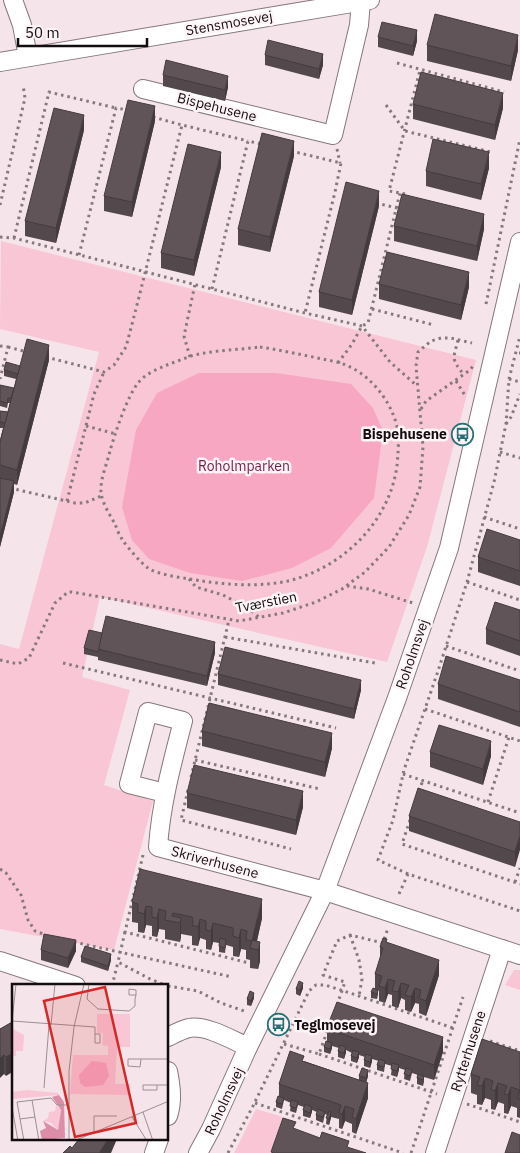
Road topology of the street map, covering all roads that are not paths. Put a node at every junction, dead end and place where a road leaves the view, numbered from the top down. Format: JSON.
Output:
{"nodes":[{"id":1,"x":13,"y":0,"type":"edge"},
{"id":2,"x":366,"y":1,"type":"edge"},
{"id":3,"x":28,"y":57,"type":"junction"},
{"id":4,"x":0,"y":62,"type":"edge"},
{"id":5,"x":143,"y":89,"type":"dead end"},
{"id":6,"x":520,"y":242,"type":"edge"},
{"id":7,"x":517,"y":274,"type":"edge"},
{"id":8,"x":165,"y":793,"type":"junction"},
{"id":9,"x":325,"y":891,"type":"junction"},
{"id":10,"x":515,"y":951,"type":"edge"},
{"id":11,"x":0,"y":961,"type":"edge"},
{"id":12,"x":70,"y":984,"type":"edge"},
{"id":13,"x":169,"y":1036,"type":"edge"},
{"id":14,"x":248,"y":1047,"type":"junction"},
{"id":15,"x":169,"y":1077,"type":"edge"},
{"id":16,"x":169,"y":1112,"type":"edge"},
{"id":17,"x":159,"y":1140,"type":"edge"},
{"id":18,"x":154,"y":1153,"type":"edge"},
{"id":19,"x":198,"y":1153,"type":"edge"},
{"id":20,"x":435,"y":1153,"type":"edge"}],
"edges":[{"from":1,"to":3,"type":"street"},
{"from":2,"to":3,"type":"street","name":"Stensmosevej"},
{"from":2,"to":5,"type":"street","name":"Bispehusene"},
{"from":3,"to":4,"type":"street","name":"Stensmosevej"},
{"from":6,"to":7,"type":"street","name":"Roholmsvej"},
{"from":7,"to":9,"type":"street","name":"Roholmsvej"},
{"from":8,"to":8,"type":"street","name":"Skriverhusene"},
{"from":8,"to":9,"type":"street","name":"Skriverhusene"},
{"from":9,"to":10,"type":"street"},
{"from":9,"to":14,"type":"street","name":"Roholmsvej"},
{"from":10,"to":20,"type":"street","name":"Rytterhusene"},
{"from":11,"to":12,"type":"street"},
{"from":13,"to":14,"type":"street"},
{"from":14,"to":19,"type":"street","name":"Roholmsvej"},
{"from":15,"to":16,"type":"street"},
{"from":17,"to":18,"type":"street"}]}
